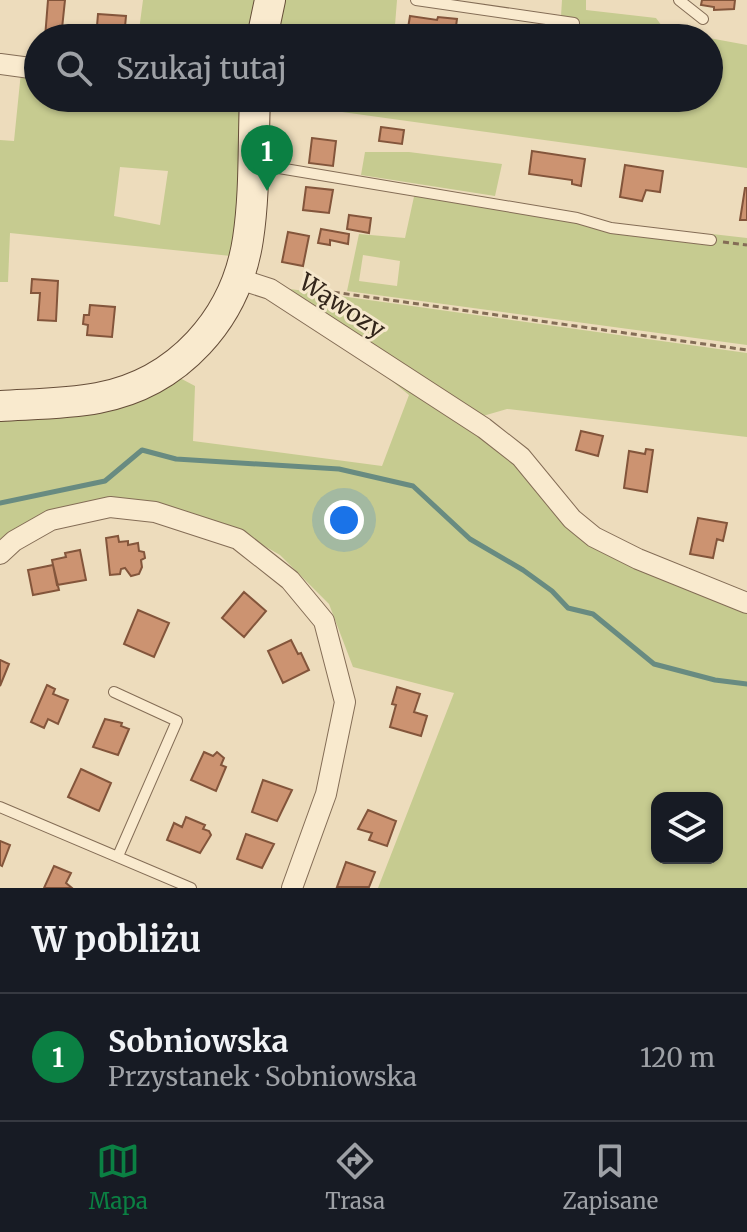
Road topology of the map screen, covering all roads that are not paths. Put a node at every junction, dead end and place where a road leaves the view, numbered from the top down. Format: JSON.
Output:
{"nodes":[{"id":1,"x":270,"y":0,"type":"edge"},
{"id":2,"x":416,"y":0,"type":"edge"},
{"id":3,"x":679,"y":0,"type":"edge"},
{"id":4,"x":703,"y":19,"type":"dead end"},
{"id":5,"x":574,"y":23,"type":"dead end"},
{"id":6,"x":265,"y":24,"type":"edge"},
{"id":7,"x":0,"y":64,"type":"edge"},
{"id":8,"x":24,"y":67,"type":"edge"},
{"id":9,"x":255,"y":112,"type":"edge"},
{"id":10,"x":253,"y":164,"type":"junction"},
{"id":11,"x":711,"y":240,"type":"road end"},
{"id":12,"x":239,"y":279,"type":"junction"},
{"id":13,"x":0,"y":406,"type":"edge"},
{"id":14,"x":0,"y":554,"type":"edge"},
{"id":15,"x":747,"y":603,"type":"edge"},
{"id":16,"x":114,"y":692,"type":"dead end"},
{"id":17,"x":0,"y":807,"type":"edge"},
{"id":18,"x":118,"y":856,"type":"junction"},
{"id":19,"x":191,"y":888,"type":"edge"},
{"id":20,"x":292,"y":888,"type":"edge"}],
"edges":[{"from":1,"to":6,"type":"street"},
{"from":2,"to":5,"type":"lane"},
{"from":3,"to":4,"type":"lane"},
{"from":7,"to":8,"type":"street"},
{"from":9,"to":10,"type":"street"},
{"from":10,"to":11,"type":"lane"},
{"from":10,"to":12,"type":"street"},
{"from":12,"to":13,"type":"street"},
{"from":12,"to":15,"type":"street","name":"Wąwozy"},
{"from":14,"to":20,"type":"street"},
{"from":16,"to":18,"type":"lane"},
{"from":17,"to":18,"type":"lane"},
{"from":18,"to":19,"type":"lane"}]}
